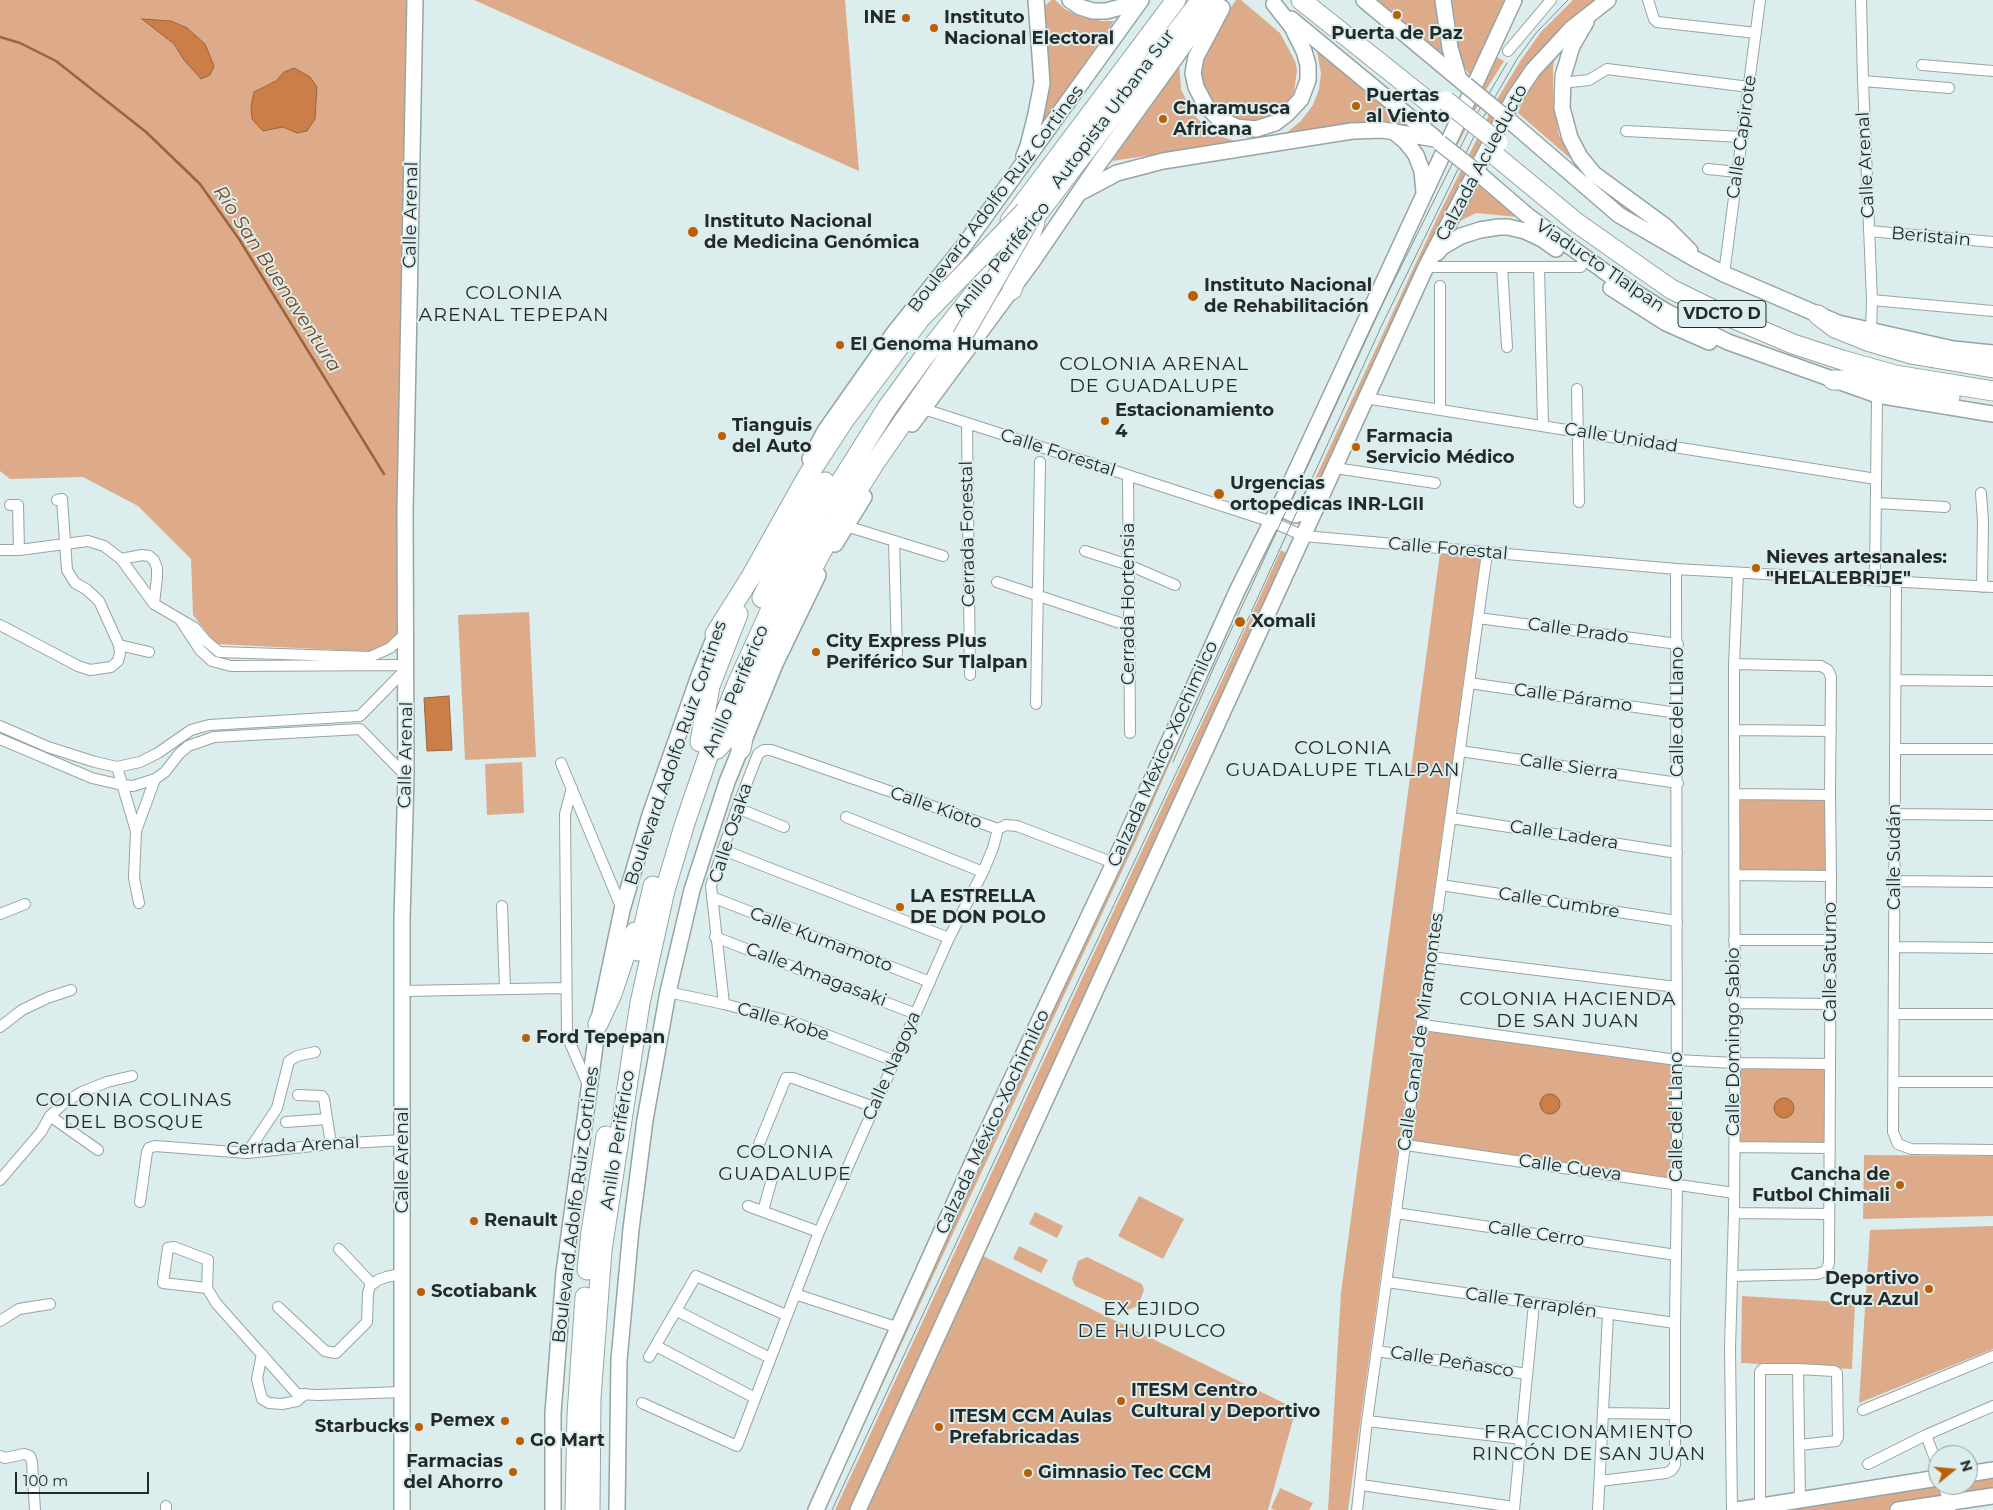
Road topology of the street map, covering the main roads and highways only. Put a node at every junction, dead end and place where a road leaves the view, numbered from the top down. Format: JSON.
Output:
{"nodes":[{"id":1,"x":415,"y":0,"type":"edge"},
{"id":2,"x":1070,"y":0,"type":"edge"},
{"id":3,"x":1135,"y":0,"type":"edge"},
{"id":4,"x":1141,"y":0,"type":"edge"},
{"id":5,"x":1176,"y":0,"type":"edge"},
{"id":6,"x":1182,"y":0,"type":"edge"},
{"id":7,"x":1194,"y":0,"type":"edge"},
{"id":8,"x":1201,"y":0,"type":"edge"},
{"id":9,"x":1218,"y":0,"type":"edge"},
{"id":10,"x":1226,"y":0,"type":"edge"},
{"id":11,"x":1301,"y":0,"type":"edge"},
{"id":12,"x":1320,"y":0,"type":"edge"},
{"id":13,"x":1364,"y":0,"type":"edge"},
{"id":14,"x":1443,"y":0,"type":"edge"},
{"id":15,"x":1514,"y":0,"type":"edge"},
{"id":16,"x":1608,"y":0,"type":"edge"},
{"id":17,"x":1037,"y":1,"type":"edge"},
{"id":18,"x":1272,"y":2,"type":"edge"},
{"id":19,"x":1591,"y":14,"type":"junction"},
{"id":20,"x":1463,"y":82,"type":"junction"},
{"id":21,"x":1443,"y":106,"type":"junction"},
{"id":22,"x":1393,"y":131,"type":"junction"},
{"id":23,"x":1437,"y":141,"type":"junction"},
{"id":24,"x":1494,"y":147,"type":"junction"},
{"id":25,"x":1016,"y":175,"type":"junction"},
{"id":26,"x":1423,"y":196,"type":"junction"},
{"id":27,"x":1074,"y":199,"type":"junction"},
{"id":28,"x":1031,"y":215,"type":"junction"},
{"id":29,"x":1695,"y":259,"type":"junction"},
{"id":30,"x":1426,"y":267,"type":"junction"},
{"id":31,"x":1012,"y":290,"type":"junction"},
{"id":32,"x":1818,"y":315,"type":"junction"},
{"id":33,"x":1728,"y":342,"type":"junction"},
{"id":34,"x":1993,"y":353,"type":"edge"},
{"id":35,"x":1993,"y":368,"type":"edge"},
{"id":36,"x":1993,"y":378,"type":"edge"},
{"id":37,"x":1833,"y":380,"type":"junction"},
{"id":38,"x":1993,"y":391,"type":"edge"},
{"id":39,"x":1993,"y":396,"type":"edge"},
{"id":40,"x":1993,"y":414,"type":"edge"},
{"id":41,"x":1334,"y":470,"type":"junction"},
{"id":42,"x":1284,"y":497,"type":"junction"},
{"id":43,"x":752,"y":575,"type":"junction"},
{"id":44,"x":715,"y":634,"type":"junction"},
{"id":45,"x":764,"y":665,"type":"junction"},
{"id":46,"x":704,"y":749,"type":"junction"},
{"id":47,"x":750,"y":751,"type":"junction"},
{"id":48,"x":645,"y":916,"type":"junction"},
{"id":49,"x":598,"y":1024,"type":"junction"},
{"id":50,"x":1993,"y":1470,"type":"edge"},
{"id":51,"x":1978,"y":1472,"type":"edge"},
{"id":52,"x":1928,"y":1480,"type":"edge"},
{"id":53,"x":1993,"y":1496,"type":"edge"},
{"id":54,"x":1949,"y":1506,"type":"edge"},
{"id":55,"x":587,"y":1509,"type":"edge"},
{"id":56,"x":402,"y":1510,"type":"edge"},
{"id":57,"x":553,"y":1510,"type":"edge"},
{"id":58,"x":617,"y":1510,"type":"edge"},
{"id":59,"x":816,"y":1510,"type":"edge"},
{"id":60,"x":858,"y":1510,"type":"edge"},
{"id":61,"x":1737,"y":1510,"type":"edge"},
{"id":62,"x":1898,"y":1510,"type":"edge"}],
"edges":[{"from":1,"to":56,"type":"main road","name":"Calle Arenal"},
{"from":2,"to":3,"type":"main road"},
{"from":4,"to":25,"type":"main road","name":"Boulevard Adolfo Ruiz Cortines"},
{"from":5,"to":46,"type":"highway","name":"Anillo Periférico"},
{"from":6,"to":28,"type":"highway","name":"Autopista Urbana Sur"},
{"from":7,"to":28,"type":"highway","name":"Autopista Urbana Sur"},
{"from":8,"to":28,"type":"highway","name":"Anillo Periférico"},
{"from":9,"to":27,"type":"main road"},
{"from":10,"to":18,"type":"main road"},
{"from":11,"to":21,"type":"highway","name":"Viaducto Tlalpan","number":"VDCTO D"},
{"from":12,"to":21,"type":"highway","name":"Viaducto Tlalpan","number":"VDCTO D"},
{"from":13,"to":20,"type":"main road"},
{"from":14,"to":20,"type":"main road"},
{"from":15,"to":26,"type":"main road","name":"Calzada México-Xochimilco"},
{"from":16,"to":19,"type":"main road","name":"Calzada Acueducto"},
{"from":17,"to":25,"type":"main road"},
{"from":18,"to":23,"type":"main road","name":"Viaducto Tlalpan"},
{"from":19,"to":29,"type":"main road"},
{"from":19,"to":30,"type":"main road","name":"Calzada Acueducto"},
{"from":20,"to":29,"type":"main road","bridge":true},
{"from":21,"to":24,"type":"highway","name":"Viaducto Tlalpan","number":"VDCTO D"},
{"from":22,"to":23,"type":"main road"},
{"from":22,"to":26,"type":"main road"},
{"from":22,"to":27,"type":"main road"},
{"from":23,"to":33,"type":"main road","name":"Viaducto Tlalpan","bridge":true},
{"from":24,"to":36,"type":"highway","name":"Viaducto Tlalpan","number":"VDCTO D"},
{"from":24,"to":38,"type":"highway","name":"Viaducto Tlalpan","number":"VDCTO D"},
{"from":25,"to":44,"type":"main road","name":"Boulevard Adolfo Ruiz Cortines"},
{"from":26,"to":42,"type":"main road","name":"Calzada México-Xochimilco"},
{"from":27,"to":31,"type":"main road"},
{"from":28,"to":31,"type":"highway"},
{"from":28,"to":43,"type":"highway","bridge":true},
{"from":28,"to":45,"type":"highway","bridge":true},
{"from":28,"to":46,"type":"highway","name":"Anillo Periférico"},
{"from":29,"to":32,"type":"main road"},
{"from":30,"to":33,"type":"main road"},
{"from":30,"to":41,"type":"main road","name":"Calzada México-Xochimilco"},
{"from":31,"to":47,"type":"main road"},
{"from":32,"to":34,"type":"main road"},
{"from":32,"to":35,"type":"highway"},
{"from":33,"to":37,"type":"main road","name":"Viaducto Tlalpan"},
{"from":37,"to":39,"type":"highway"},
{"from":37,"to":40,"type":"main road","name":"Viaducto Tlalpan"},
{"from":41,"to":42,"type":"main road"},
{"from":41,"to":60,"type":"main road","name":"Calzada México-Xochimilco"},
{"from":42,"to":59,"type":"main road","name":"Calzada México-Xochimilco"},
{"from":43,"to":44,"type":"highway"},
{"from":43,"to":46,"type":"highway"},
{"from":44,"to":49,"type":"main road","name":"Boulevard Adolfo Ruiz Cortines"},
{"from":45,"to":46,"type":"highway"},
{"from":45,"to":47,"type":"highway"},
{"from":46,"to":48,"type":"highway","name":"Anillo Periférico"},
{"from":46,"to":55,"type":"highway","name":"Anillo Periférico"},
{"from":47,"to":58,"type":"main road"},
{"from":48,"to":49,"type":"highway"},
{"from":48,"to":55,"type":"highway","name":"Anillo Periférico"},
{"from":49,"to":57,"type":"main road","name":"Boulevard Adolfo Ruiz Cortines"},
{"from":50,"to":51,"type":"main road"},
{"from":52,"to":61,"type":"main road"},
{"from":53,"to":54,"type":"main road"},
{"from":54,"to":62,"type":"main road"}]}
